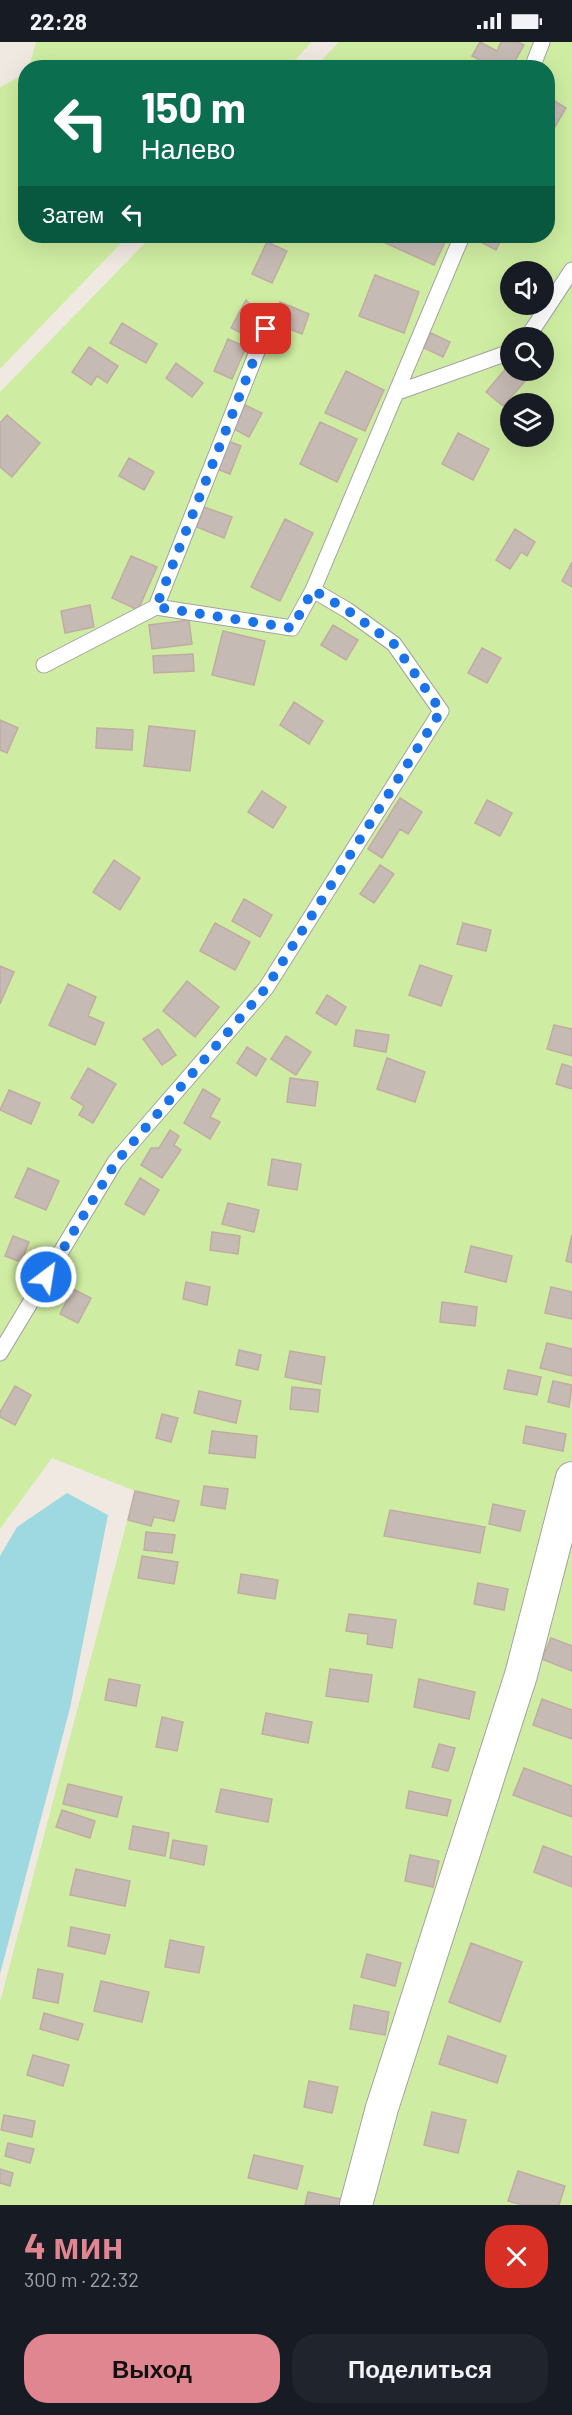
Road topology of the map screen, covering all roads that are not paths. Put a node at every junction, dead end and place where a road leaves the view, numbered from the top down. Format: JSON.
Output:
{"nodes":[{"id":1,"x":542,"y":42,"type":"edge"},
{"id":2,"x":534,"y":60,"type":"edge"},
{"id":3,"x":459,"y":243,"type":"edge"},
{"id":4,"x":572,"y":270,"type":"edge"},
{"id":5,"x":534,"y":327,"type":"edge"},
{"id":6,"x":266,"y":329,"type":"dead end"},
{"id":7,"x":500,"y":356,"type":"edge"},
{"id":8,"x":398,"y":392,"type":"junction"},
{"id":9,"x":313,"y":590,"type":"junction"},
{"id":10,"x":156,"y":607,"type":"junction"},
{"id":11,"x":44,"y":665,"type":"dead end"},
{"id":12,"x":0,"y":1353,"type":"edge"},
{"id":13,"x":572,"y":1478,"type":"edge"},
{"id":14,"x":356,"y":2205,"type":"edge"}],
"edges":[{"from":1,"to":2,"type":"lane"},
{"from":3,"to":8,"type":"lane"},
{"from":4,"to":5,"type":"lane"},
{"from":6,"to":10,"type":"lane"},
{"from":7,"to":8,"type":"lane"},
{"from":8,"to":9,"type":"lane"},
{"from":9,"to":10,"type":"lane"},
{"from":9,"to":12,"type":"lane"},
{"from":10,"to":11,"type":"lane"},
{"from":13,"to":14,"type":"street"}]}
